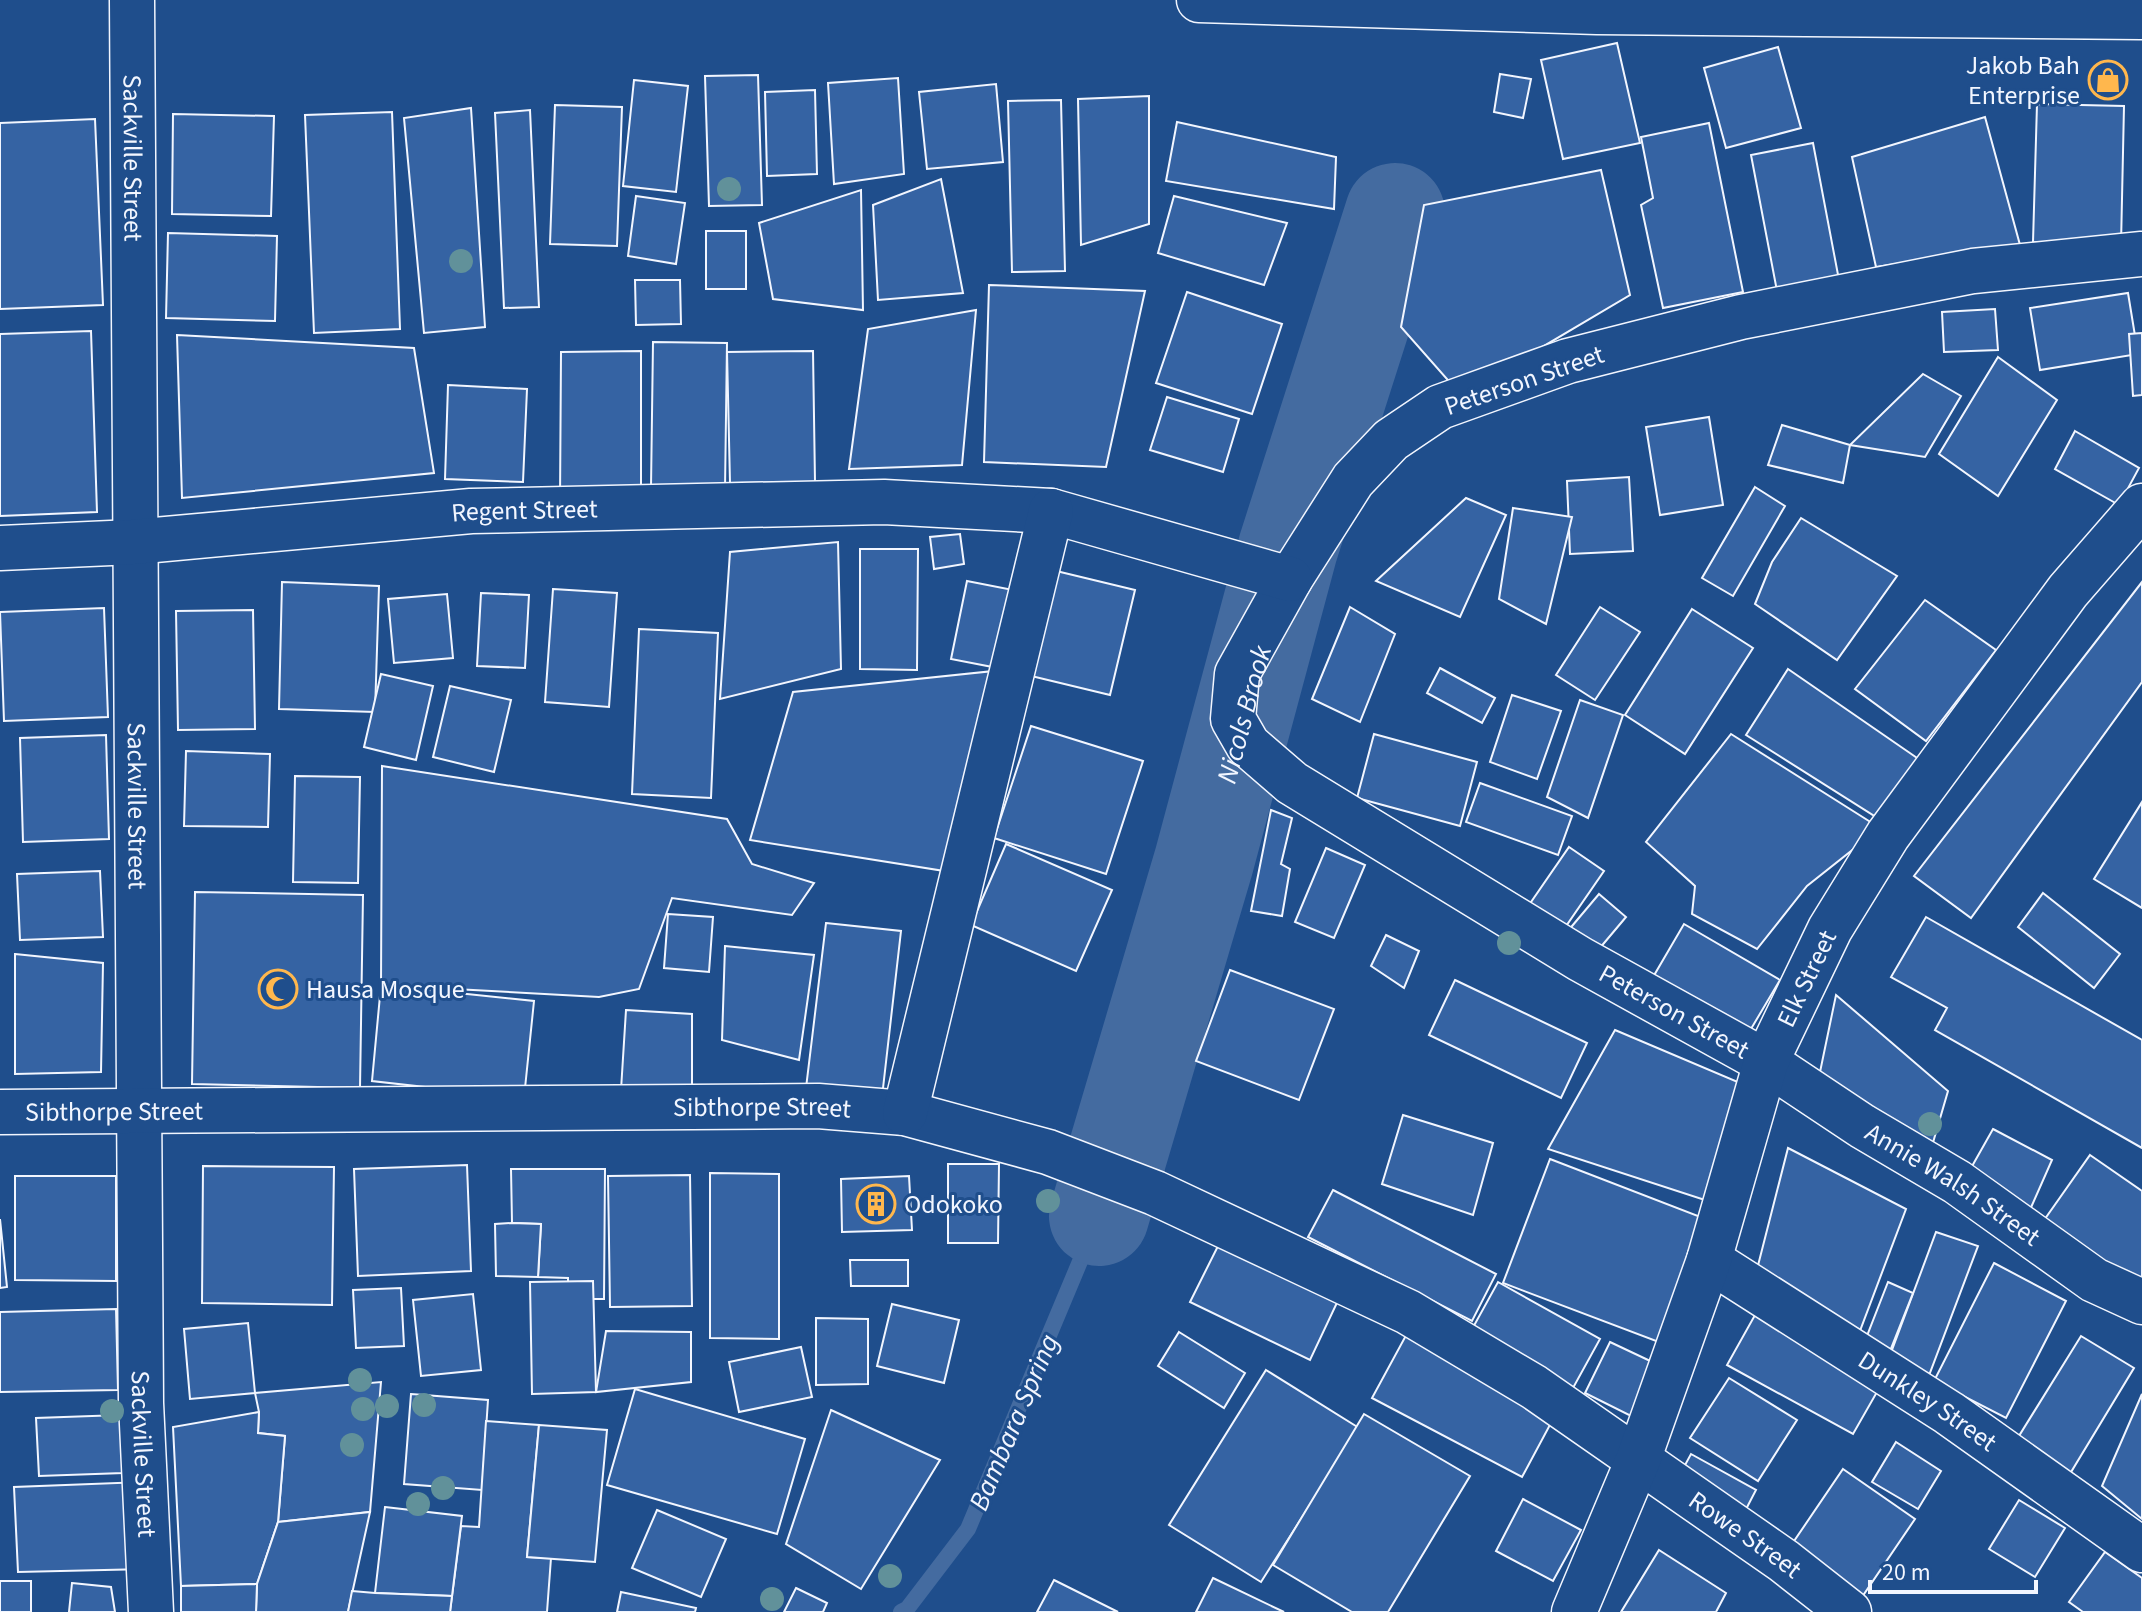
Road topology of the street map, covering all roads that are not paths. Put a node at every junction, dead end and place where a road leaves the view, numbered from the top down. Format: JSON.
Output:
{"nodes":[{"id":1,"x":132,"y":0,"type":"edge"},
{"id":2,"x":1199,"y":0,"type":"edge"},
{"id":3,"x":1586,"y":6,"type":"edge"},
{"id":4,"x":2142,"y":17,"type":"edge"},
{"id":5,"x":2142,"y":254,"type":"edge"},
{"id":6,"x":2142,"y":506,"type":"edge"},
{"id":7,"x":1051,"y":511,"type":"junction"},
{"id":8,"x":133,"y":542,"type":"junction"},
{"id":9,"x":0,"y":548,"type":"edge"},
{"id":10,"x":1281,"y":577,"type":"junction"},
{"id":11,"x":1766,"y":1062,"type":"junction"},
{"id":12,"x":137,"y":1108,"type":"junction"},
{"id":13,"x":0,"y":1112,"type":"edge"},
{"id":14,"x":905,"y":1113,"type":"junction"},
{"id":15,"x":1709,"y":1260,"type":"junction"},
{"id":16,"x":2142,"y":1302,"type":"edge"},
{"id":17,"x":1638,"y":1460,"type":"junction"},
{"id":18,"x":2142,"y":1550,"type":"edge"},
{"id":19,"x":151,"y":1612,"type":"edge"},
{"id":20,"x":1574,"y":1612,"type":"edge"},
{"id":21,"x":1849,"y":1612,"type":"edge"}],
"edges":[{"from":1,"to":8,"type":"street","name":"Sackville Street"},
{"from":2,"to":3,"type":"street"},
{"from":3,"to":4,"type":"street"},
{"from":5,"to":10,"type":"street","name":"Peterson Street"},
{"from":6,"to":11,"type":"street","name":"Elk Street"},
{"from":7,"to":8,"type":"street","name":"Regent Street"},
{"from":7,"to":10,"type":"street","name":"Regent Street"},
{"from":7,"to":14,"type":"street"},
{"from":8,"to":9,"type":"street","name":"Regent Street"},
{"from":8,"to":12,"type":"street","name":"Sackville Street"},
{"from":10,"to":11,"type":"street","name":"Peterson Street"},
{"from":11,"to":15,"type":"street","name":"Elk Street"},
{"from":11,"to":16,"type":"street","name":"Annie Walsh Street"},
{"from":12,"to":13,"type":"street","name":"Sibthorpe Street"},
{"from":12,"to":14,"type":"street","name":"Sibthorpe Street"},
{"from":12,"to":19,"type":"street","name":"Sackville Street"},
{"from":14,"to":17,"type":"street","name":"Sibthorpe Street"},
{"from":15,"to":17,"type":"street","name":"Elk Street"},
{"from":15,"to":18,"type":"street","name":"Dunkley Street"},
{"from":17,"to":20,"type":"street","name":"Elk Street"},
{"from":17,"to":21,"type":"street","name":"Rowe Street"}]}
